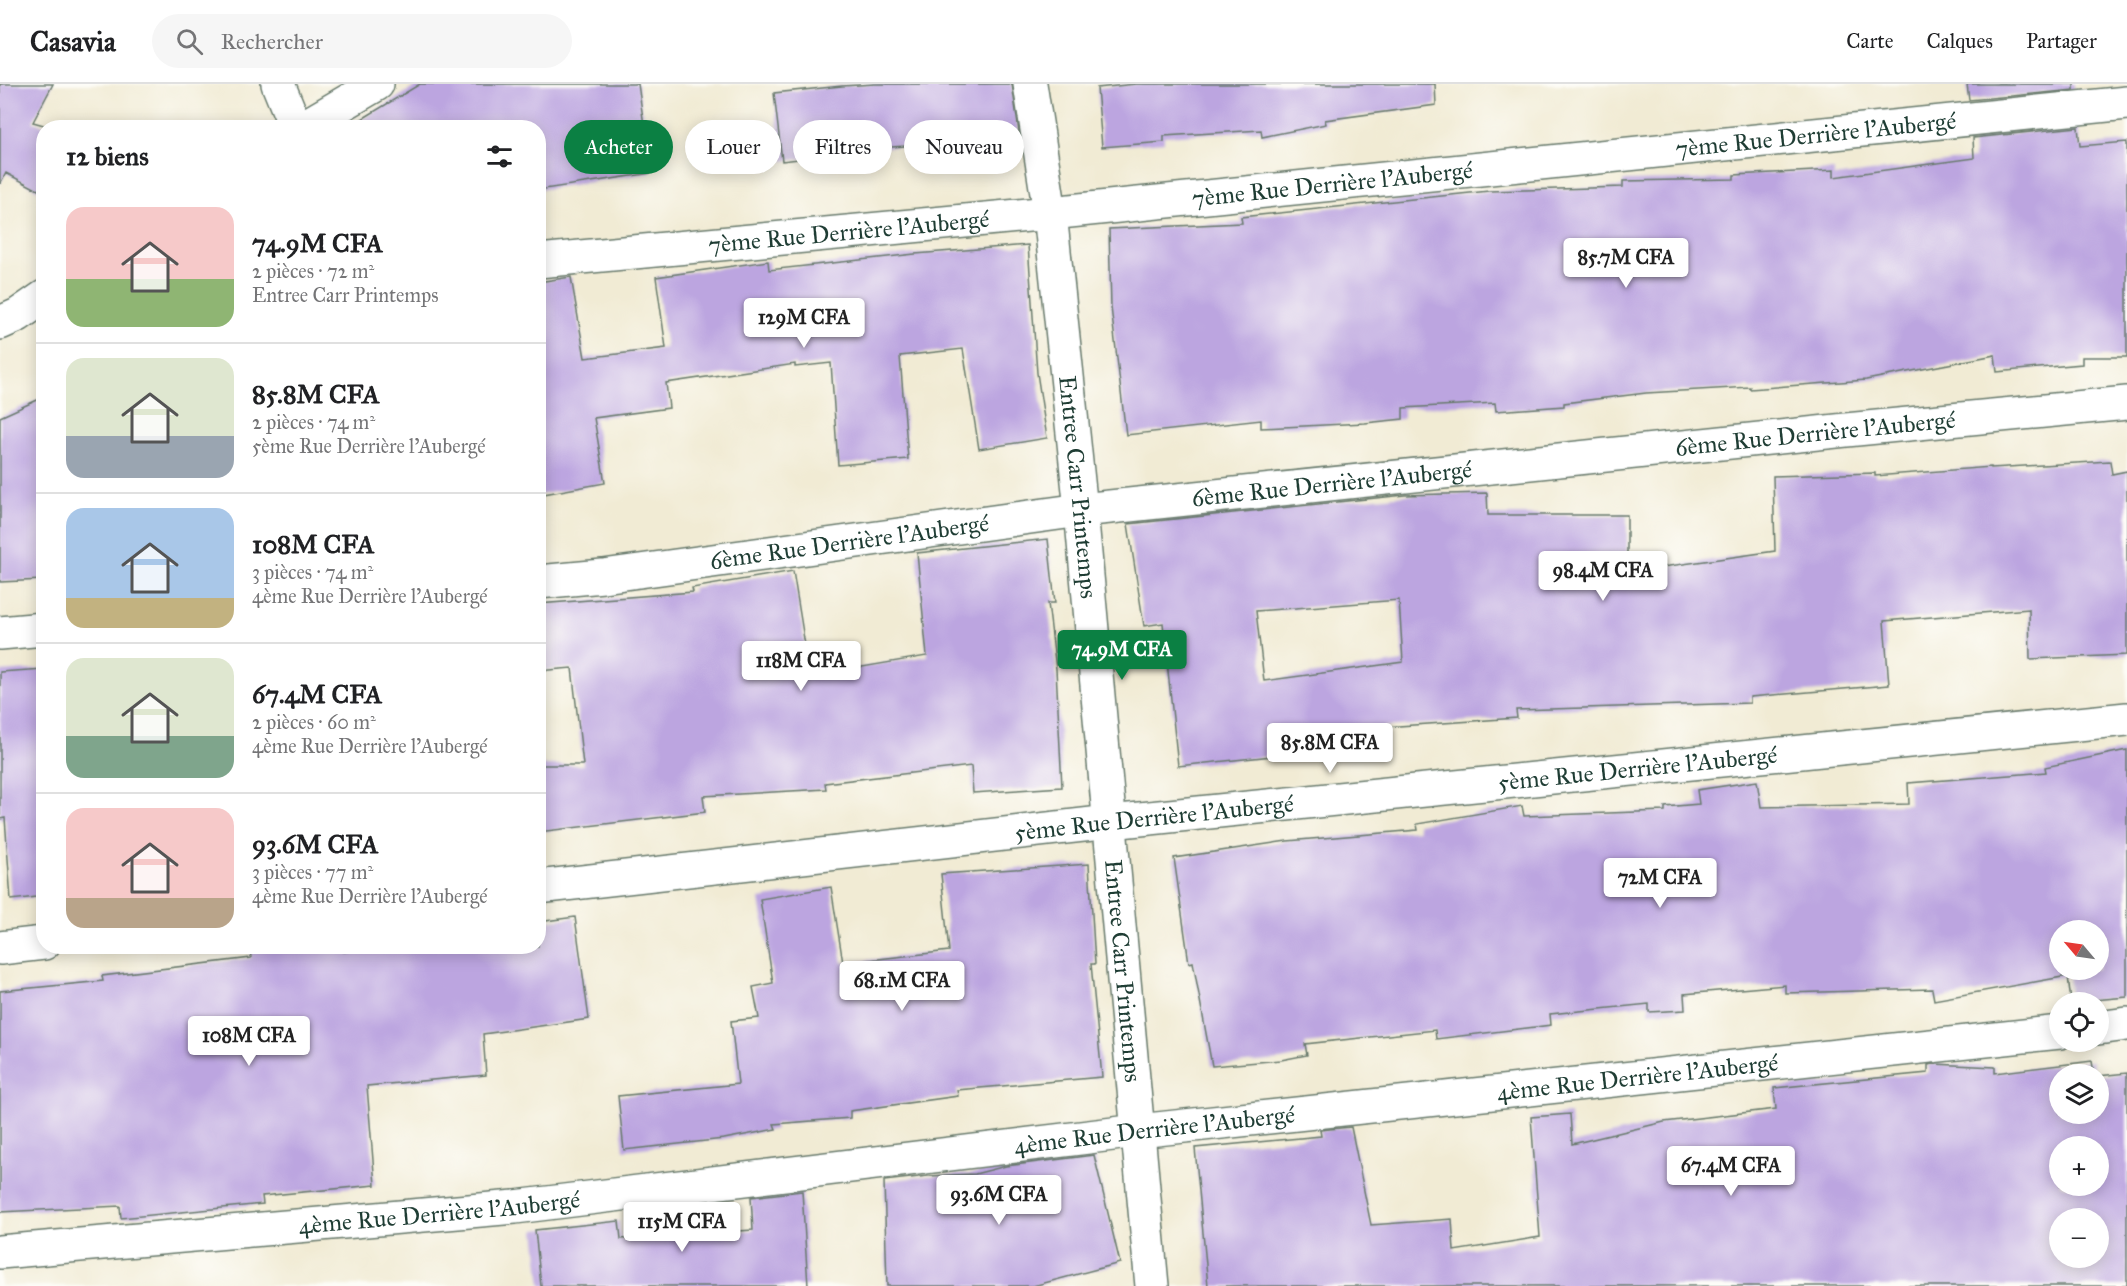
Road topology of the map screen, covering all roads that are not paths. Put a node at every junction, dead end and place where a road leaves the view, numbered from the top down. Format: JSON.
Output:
{"nodes":[{"id":1,"x":278,"y":84,"type":"edge"},
{"id":2,"x":377,"y":84,"type":"edge"},
{"id":3,"x":1030,"y":84,"type":"edge"},
{"id":4,"x":2127,"y":103,"type":"edge"},
{"id":5,"x":293,"y":120,"type":"edge"},
{"id":6,"x":316,"y":120,"type":"edge"},
{"id":7,"x":1050,"y":213,"type":"junction"},
{"id":8,"x":546,"y":260,"type":"edge"},
{"id":9,"x":2127,"y":403,"type":"edge"},
{"id":10,"x":1081,"y":510,"type":"junction"},
{"id":11,"x":546,"y":581,"type":"edge"},
{"id":12,"x":36,"y":629,"type":"edge"},
{"id":13,"x":0,"y":633,"type":"edge"},
{"id":14,"x":2127,"y":719,"type":"edge"},
{"id":15,"x":1110,"y":822,"type":"junction"},
{"id":16,"x":546,"y":886,"type":"edge"},
{"id":17,"x":36,"y":944,"type":"edge"},
{"id":18,"x":0,"y":948,"type":"edge"},
{"id":19,"x":2127,"y":1024,"type":"edge"},
{"id":20,"x":2109,"y":1026,"type":"edge"},
{"id":21,"x":2049,"y":1033,"type":"edge"},
{"id":22,"x":1137,"y":1131,"type":"junction"},
{"id":23,"x":0,"y":1252,"type":"edge"},
{"id":24,"x":1152,"y":1286,"type":"edge"}],
"edges":[{"from":1,"to":5,"type":"street"},
{"from":2,"to":6,"type":"street"},
{"from":3,"to":7,"type":"street","name":"Entree Carr Printemps"},
{"from":4,"to":7,"type":"street","name":"7ème Rue Derrière l'Aubergé"},
{"from":7,"to":8,"type":"street","name":"7ème Rue Derrière l'Aubergé"},
{"from":7,"to":10,"type":"street","name":"Entree Carr Printemps"},
{"from":9,"to":10,"type":"street","name":"6ème Rue Derrière l'Aubergé"},
{"from":10,"to":11,"type":"street","name":"6ème Rue Derrière l'Aubergé"},
{"from":10,"to":15,"type":"street","name":"Entree Carr Printemps"},
{"from":12,"to":13,"type":"street"},
{"from":14,"to":15,"type":"street","name":"5ème Rue Derrière l'Aubergé"},
{"from":15,"to":16,"type":"street","name":"5ème Rue Derrière l'Aubergé"},
{"from":15,"to":22,"type":"street","name":"Entree Carr Printemps"},
{"from":17,"to":18,"type":"street"},
{"from":19,"to":20,"type":"street"},
{"from":21,"to":22,"type":"street","name":"4ème Rue Derrière l'Aubergé"},
{"from":22,"to":23,"type":"street","name":"4ème Rue Derrière l'Aubergé"},
{"from":22,"to":24,"type":"street","name":"Entree Carr Printemps"}]}
